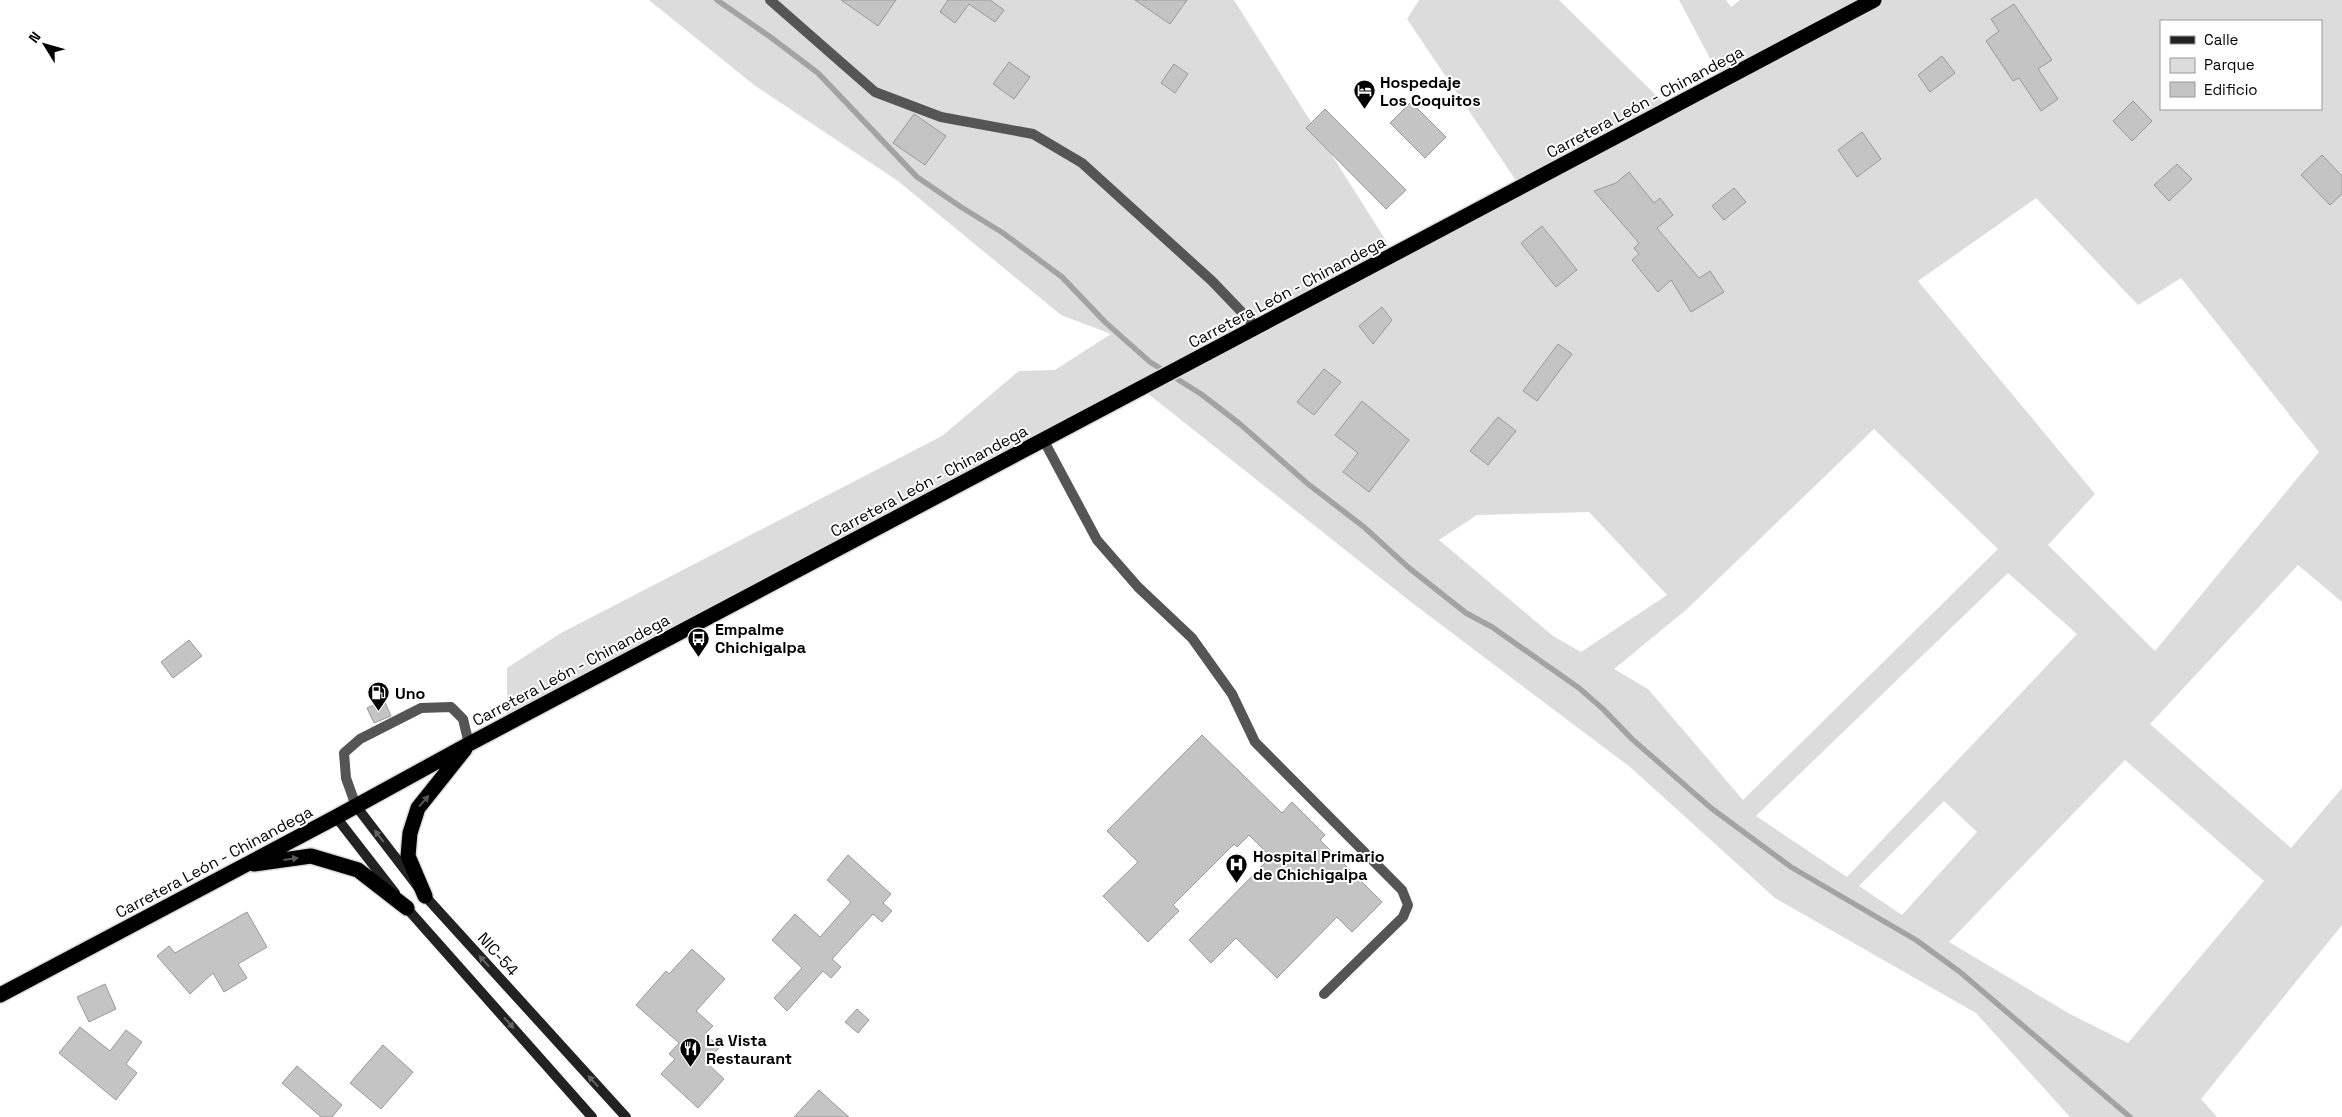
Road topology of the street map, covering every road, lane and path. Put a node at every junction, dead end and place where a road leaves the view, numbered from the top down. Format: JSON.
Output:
{"nodes":[{"id":1,"x":770,"y":0,"type":"edge"},
{"id":2,"x":1874,"y":0,"type":"edge"},
{"id":3,"x":1257,"y":328,"type":"junction"},
{"id":4,"x":1044,"y":441,"type":"junction"},
{"id":5,"x":469,"y":744,"type":"junction"},
{"id":6,"x":356,"y":806,"type":"junction"},
{"id":7,"x":336,"y":817,"type":"junction"},
{"id":8,"x":242,"y":866,"type":"junction"},
{"id":9,"x":425,"y":896,"type":"junction"},
{"id":10,"x":407,"y":908,"type":"junction"},
{"id":11,"x":0,"y":994,"type":"edge"},
{"id":12,"x":1324,"y":994,"type":"dead end"},
{"id":13,"x":592,"y":1117,"type":"edge"},
{"id":14,"x":626,"y":1117,"type":"edge"}],
"edges":[{"from":1,"to":3,"type":"street"},
{"from":2,"to":3,"type":"highway","name":"Carretera León - Chinandega"},
{"from":3,"to":4,"type":"highway","name":"Carretera León - Chinandega"},
{"from":4,"to":5,"type":"highway","name":"Carretera León - Chinandega"},
{"from":4,"to":12,"type":"street"},
{"from":5,"to":6,"type":"highway","name":"Carretera León - Chinandega"},
{"from":5,"to":6,"type":"street"},
{"from":9,"to":5,"type":"highway","one_way":true},
{"from":6,"to":7,"type":"highway","name":"Carretera León - Chinandega"},
{"from":9,"to":6,"type":"main road","name":"NIC-54","number":"NIC-54","one_way":true},
{"from":7,"to":8,"type":"highway","name":"Carretera León - Chinandega"},
{"from":7,"to":10,"type":"main road"},
{"from":8,"to":10,"type":"highway","one_way":true},
{"from":8,"to":11,"type":"highway","name":"Carretera León - Chinandega"},
{"from":14,"to":9,"type":"main road","name":"NIC-54","number":"NIC-54","one_way":true},
{"from":10,"to":13,"type":"main road","one_way":true}]}
